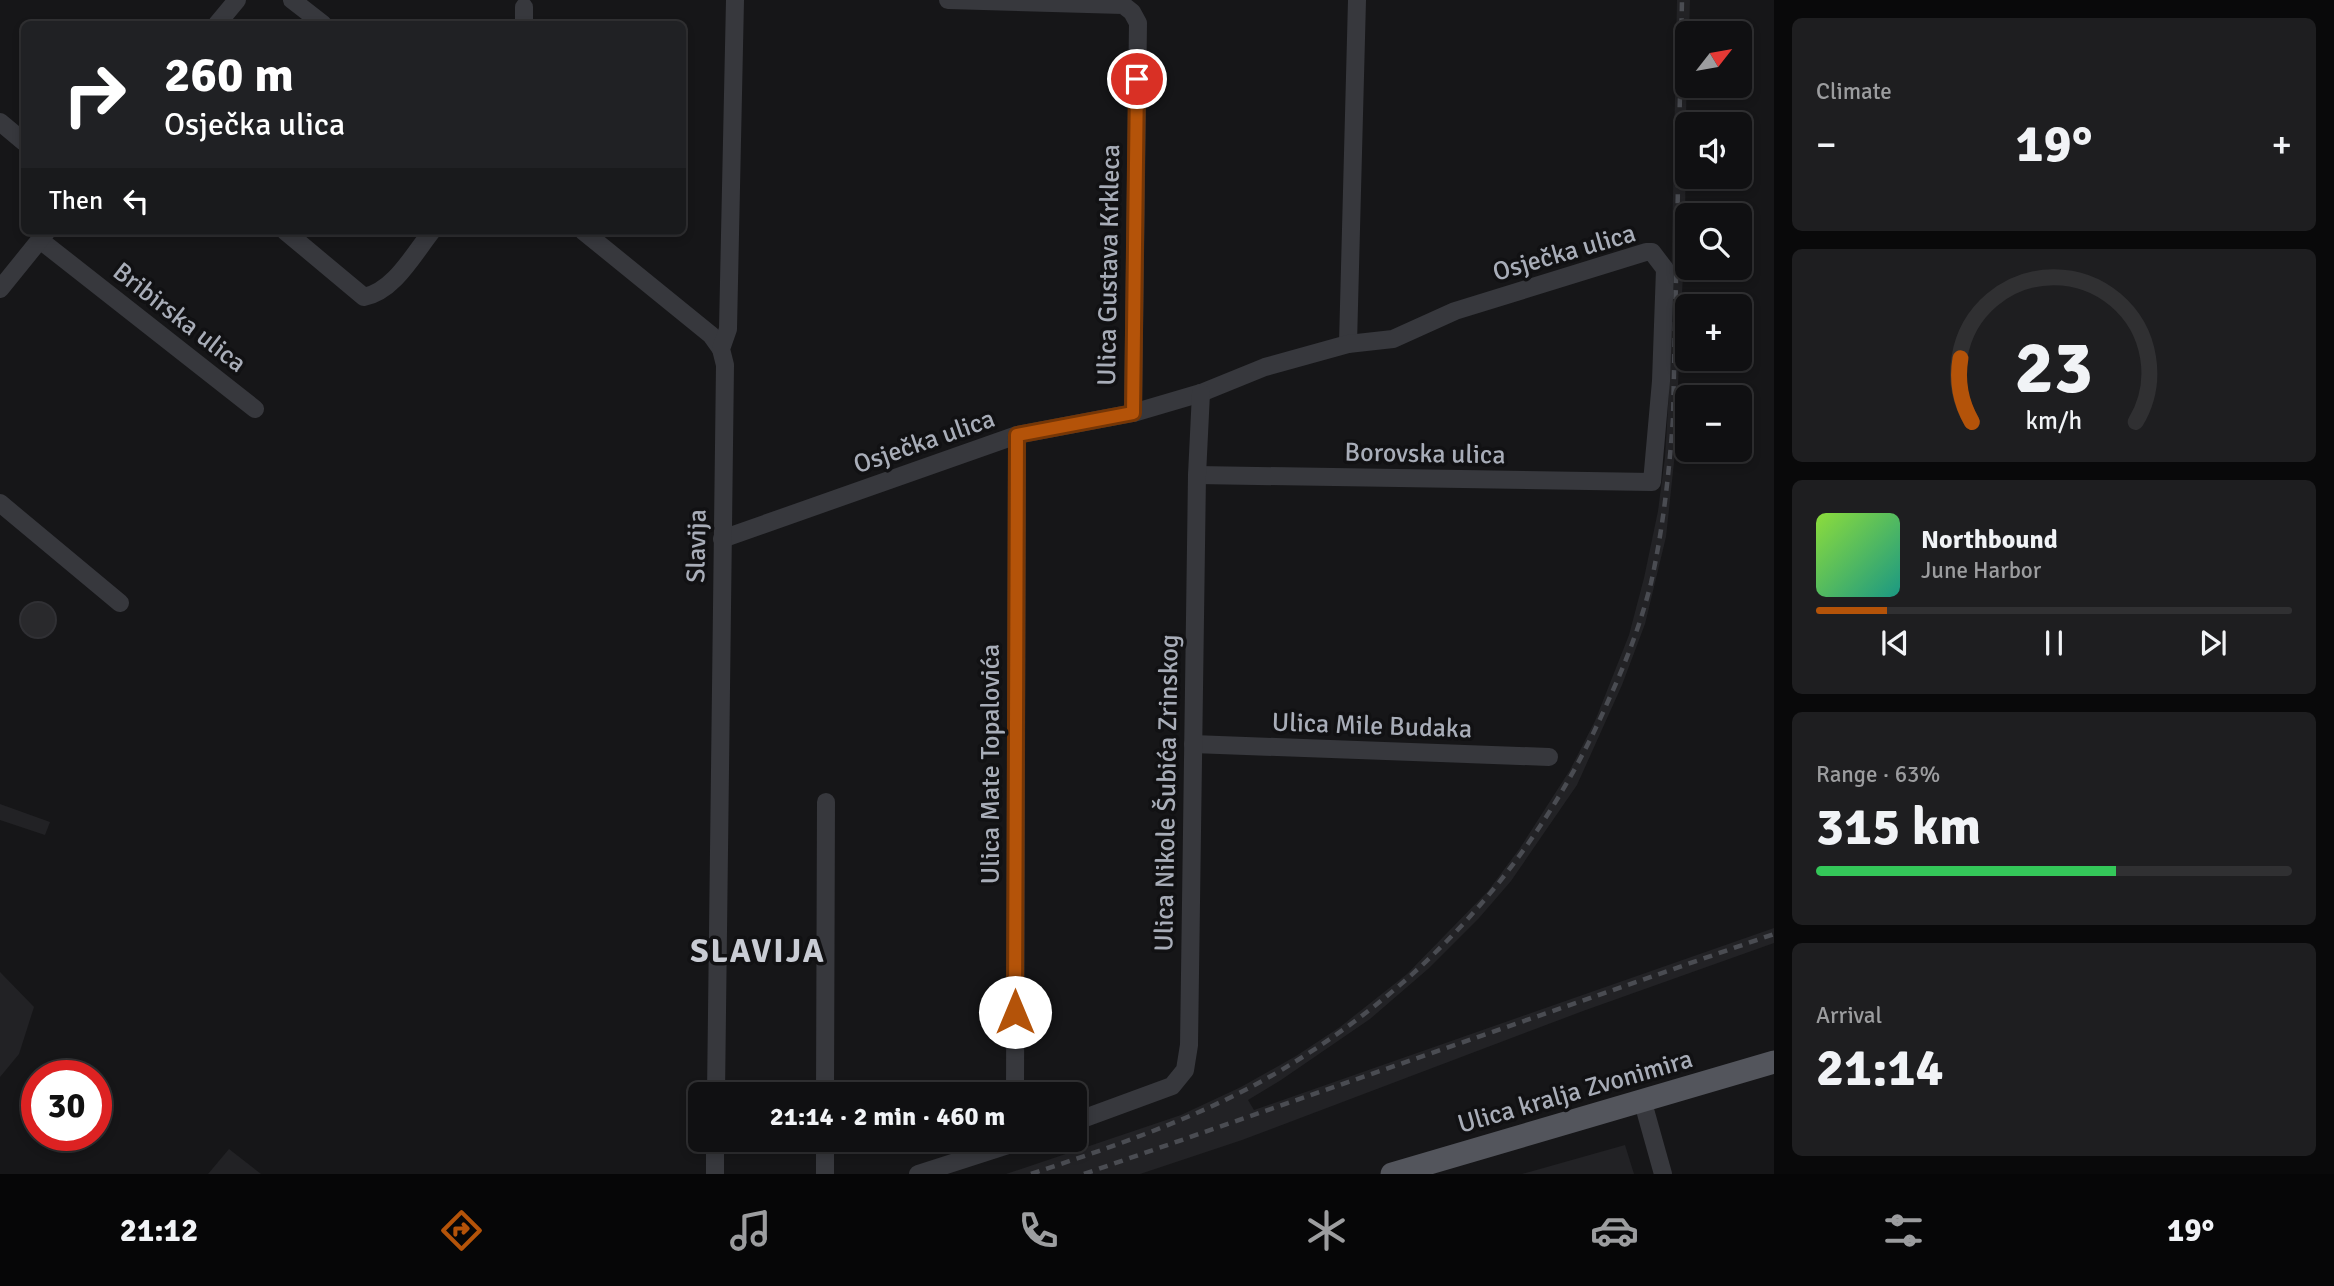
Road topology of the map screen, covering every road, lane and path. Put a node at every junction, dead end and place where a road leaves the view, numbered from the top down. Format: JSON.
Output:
{"nodes":[{"id":1,"x":237,"y":0,"type":"edge"},
{"id":2,"x":292,"y":0,"type":"edge"},
{"id":3,"x":735,"y":0,"type":"edge"},
{"id":4,"x":948,"y":0,"type":"edge"},
{"id":5,"x":1357,"y":0,"type":"edge"},
{"id":6,"x":1031,"y":1,"type":"edge"},
{"id":7,"x":220,"y":21,"type":"edge"},
{"id":8,"x":319,"y":21,"type":"edge"},
{"id":9,"x":0,"y":122,"type":"edge"},
{"id":10,"x":21,"y":140,"type":"edge"},
{"id":11,"x":290,"y":235,"type":"edge"},
{"id":12,"x":429,"y":235,"type":"edge"},
{"id":13,"x":588,"y":235,"type":"edge"},
{"id":14,"x":43,"y":236,"type":"edge"},
{"id":15,"x":0,"y":289,"type":"edge"},
{"id":16,"x":1348,"y":344,"type":"junction"},
{"id":17,"x":721,"y":349,"type":"junction"},
{"id":18,"x":1201,"y":393,"type":"junction"},
{"id":19,"x":255,"y":409,"type":"dead end"},
{"id":20,"x":1133,"y":413,"type":"junction"},
{"id":21,"x":1017,"y":435,"type":"junction"},
{"id":22,"x":1197,"y":475,"type":"junction"},
{"id":23,"x":1652,"y":482,"type":"joint"},
{"id":24,"x":0,"y":503,"type":"edge"},
{"id":25,"x":722,"y":540,"type":"junction"},
{"id":26,"x":120,"y":603,"type":"dead end"},
{"id":27,"x":1193,"y":744,"type":"junction"},
{"id":28,"x":1549,"y":757,"type":"dead end"},
{"id":29,"x":826,"y":802,"type":"dead end"},
{"id":30,"x":1774,"y":1062,"type":"edge"},
{"id":31,"x":716,"y":1082,"type":"edge"},
{"id":32,"x":825,"y":1082,"type":"edge"},
{"id":33,"x":1015,"y":1082,"type":"edge"},
{"id":34,"x":1642,"y":1099,"type":"junction"},
{"id":35,"x":1087,"y":1117,"type":"edge"},
{"id":36,"x":716,"y":1152,"type":"edge"},
{"id":37,"x":825,"y":1152,"type":"edge"},
{"id":38,"x":985,"y":1152,"type":"edge"},
{"id":39,"x":715,"y":1174,"type":"edge"},
{"id":40,"x":825,"y":1174,"type":"edge"},
{"id":41,"x":918,"y":1174,"type":"edge"},
{"id":42,"x":1392,"y":1174,"type":"edge"},
{"id":43,"x":1663,"y":1174,"type":"edge"}],
"edges":[{"from":1,"to":7,"type":"street"},
{"from":2,"to":8,"type":"street"},
{"from":3,"to":17,"type":"street","name":"Slavija"},
{"from":4,"to":6,"type":"street","name":"Ulica Gustava Krkleca"},
{"from":5,"to":16,"type":"street"},
{"from":6,"to":20,"type":"street","name":"Ulica Gustava Krkleca"},
{"from":9,"to":10,"type":"street"},
{"from":11,"to":12,"type":"street"},
{"from":13,"to":17,"type":"street"},
{"from":14,"to":15,"type":"street"},
{"from":14,"to":19,"type":"street","name":"Bribirska ulica"},
{"from":16,"to":18,"type":"street","name":"Osječka ulica"},
{"from":16,"to":23,"type":"street","name":"Osječka ulica"},
{"from":17,"to":25,"type":"street","name":"Slavija"},
{"from":18,"to":20,"type":"street","name":"Osječka ulica"},
{"from":18,"to":22,"type":"street","name":"Ulica Nikole Šubića Zrinskog"},
{"from":20,"to":21,"type":"street","name":"Osječka ulica"},
{"from":21,"to":25,"type":"street","name":"Osječka ulica"},
{"from":21,"to":33,"type":"street","name":"Ulica Mate Topalovića"},
{"from":22,"to":23,"type":"street","name":"Borovska ulica"},
{"from":22,"to":27,"type":"street","name":"Ulica Nikole Šubića Zrinskog"},
{"from":24,"to":26,"type":"street"},
{"from":25,"to":31,"type":"street","name":"Slavija"},
{"from":27,"to":28,"type":"street","name":"Ulica Mile Budaka"},
{"from":27,"to":35,"type":"street","name":"Ulica Nikole Šubića Zrinskog"},
{"from":29,"to":32,"type":"street"},
{"from":30,"to":34,"type":"main road","name":"Ulica kralja Zvonimira"},
{"from":34,"to":42,"type":"main road","name":"Ulica kralja Zvonimira"},
{"from":34,"to":43,"type":"street"},
{"from":36,"to":39,"type":"street"},
{"from":37,"to":40,"type":"street"},
{"from":38,"to":41,"type":"street"}]}
